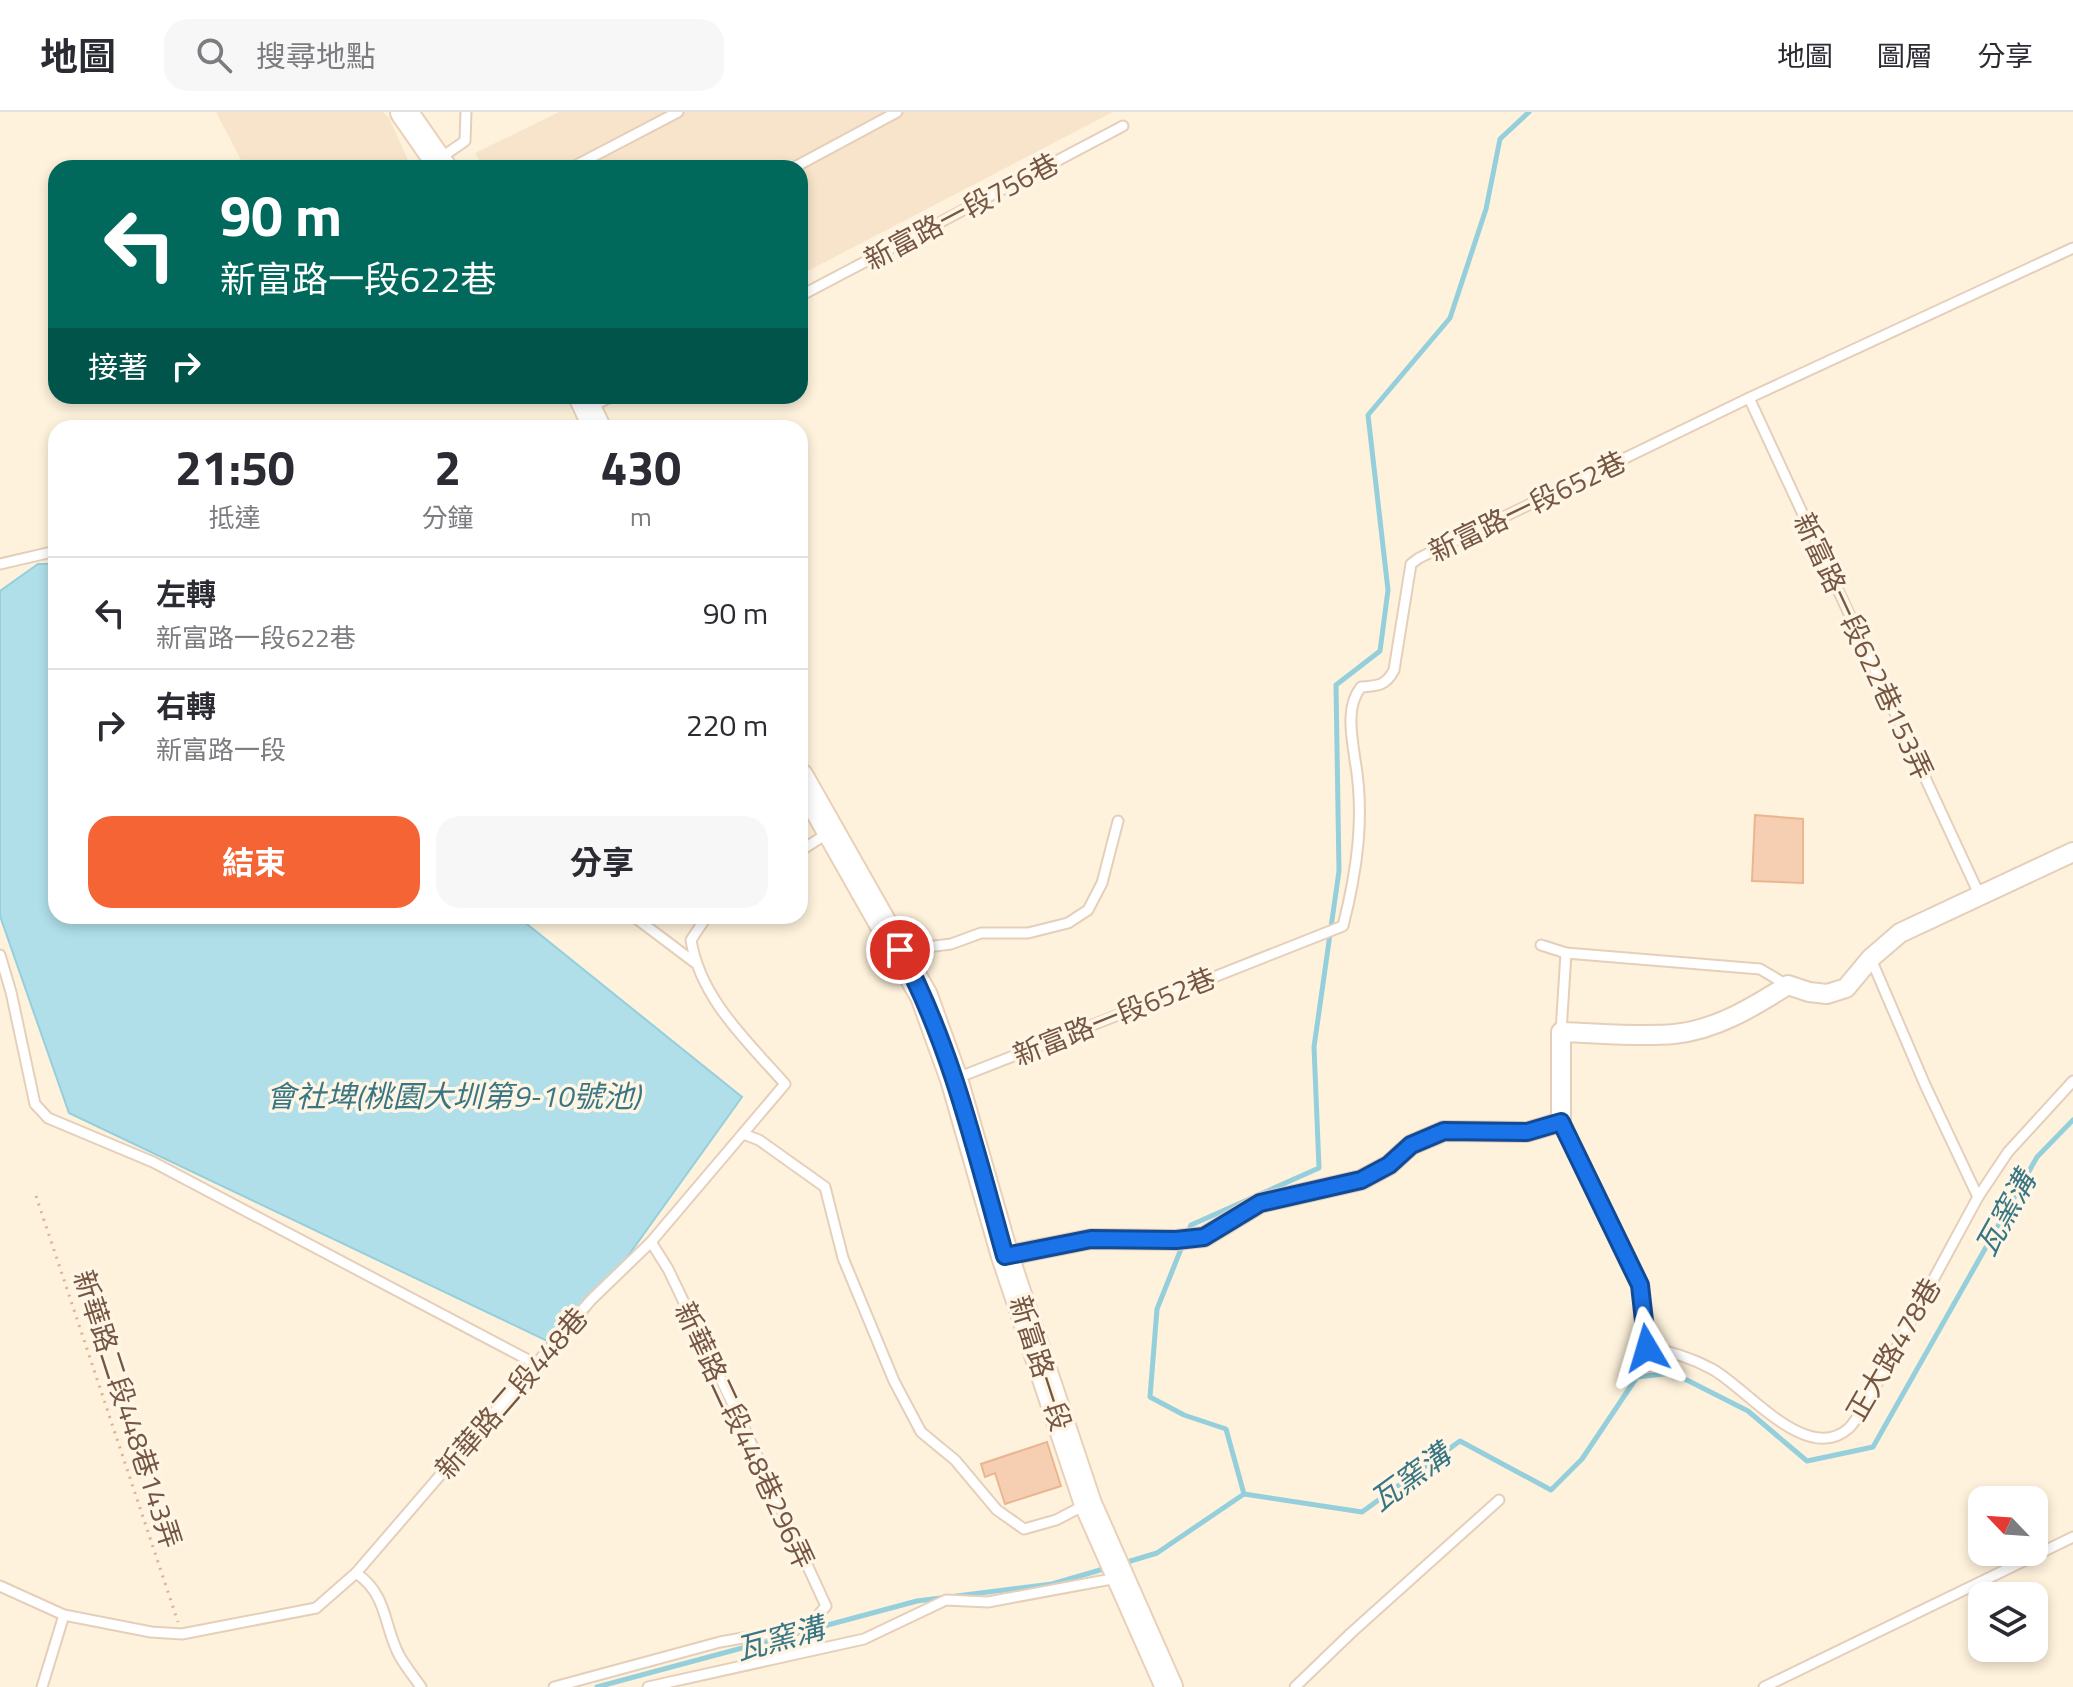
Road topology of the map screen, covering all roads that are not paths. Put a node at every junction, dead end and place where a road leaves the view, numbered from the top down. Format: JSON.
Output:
{"nodes":[{"id":1,"x":404,"y":112,"type":"edge"},
{"id":2,"x":466,"y":112,"type":"edge"},
{"id":3,"x":678,"y":112,"type":"edge"},
{"id":4,"x":897,"y":112,"type":"edge"},
{"id":5,"x":1123,"y":126,"type":"dead end"},
{"id":6,"x":437,"y":160,"type":"edge"},
{"id":7,"x":444,"y":160,"type":"edge"},
{"id":8,"x":586,"y":160,"type":"edge"},
{"id":9,"x":808,"y":160,"type":"edge"},
{"id":10,"x":2073,"y":248,"type":"edge"},
{"id":11,"x":808,"y":292,"type":"edge"},
{"id":12,"x":1749,"y":398,"type":"junction"},
{"id":13,"x":48,"y":553,"type":"edge"},
{"id":14,"x":0,"y":564,"type":"edge"},
{"id":15,"x":808,"y":791,"type":"edge"},
{"id":16,"x":1118,"y":821,"type":"dead end"},
{"id":17,"x":831,"y":831,"type":"junction"},
{"id":18,"x":808,"y":846,"type":"edge"},
{"id":19,"x":2073,"y":852,"type":"edge"},
{"id":20,"x":1979,"y":894,"type":"junction"},
{"id":21,"x":644,"y":924,"type":"edge"},
{"id":22,"x":702,"y":924,"type":"edge"},
{"id":23,"x":1541,"y":945,"type":"dead end"},
{"id":24,"x":900,"y":950,"type":"junction"},
{"id":25,"x":1566,"y":953,"type":"junction"},
{"id":26,"x":0,"y":955,"type":"edge"},
{"id":27,"x":1871,"y":958,"type":"junction"},
{"id":28,"x":694,"y":962,"type":"junction"},
{"id":29,"x":1788,"y":985,"type":"junction"},
{"id":30,"x":1561,"y":1032,"type":"junction"},
{"id":31,"x":954,"y":1079,"type":"junction"},
{"id":32,"x":2073,"y":1081,"type":"edge"},
{"id":33,"x":1561,"y":1122,"type":"junction"},
{"id":34,"x":743,"y":1134,"type":"junction"},
{"id":35,"x":1978,"y":1197,"type":"junction"},
{"id":36,"x":651,"y":1242,"type":"junction"},
{"id":37,"x":1005,"y":1256,"type":"junction"},
{"id":38,"x":536,"y":1364,"type":"junction"},
{"id":39,"x":1499,"y":1500,"type":"dead end"},
{"id":40,"x":1088,"y":1504,"type":"junction"},
{"id":41,"x":2073,"y":1537,"type":"edge"},
{"id":42,"x":356,"y":1573,"type":"junction"},
{"id":43,"x":1119,"y":1577,"type":"junction"},
{"id":44,"x":0,"y":1586,"type":"edge"},
{"id":45,"x":64,"y":1615,"type":"junction"},
{"id":46,"x":809,"y":1626,"type":"junction"},
{"id":47,"x":814,"y":1648,"type":"junction"},
{"id":48,"x":692,"y":1683,"type":"edge"},
{"id":49,"x":42,"y":1687,"type":"edge"},
{"id":50,"x":421,"y":1687,"type":"edge"},
{"id":51,"x":554,"y":1687,"type":"edge"},
{"id":52,"x":648,"y":1687,"type":"edge"},
{"id":53,"x":1169,"y":1687,"type":"edge"},
{"id":54,"x":1295,"y":1687,"type":"edge"},
{"id":55,"x":1764,"y":1687,"type":"edge"}],
"edges":[{"from":1,"to":6,"type":"street"},
{"from":2,"to":7,"type":"lane"},
{"from":3,"to":8,"type":"lane"},
{"from":4,"to":9,"type":"lane"},
{"from":5,"to":11,"type":"lane","name":"新富路一段756巷"},
{"from":10,"to":12,"type":"lane","name":"新富路一段652巷"},
{"from":12,"to":20,"type":"lane","name":"新富路一段622巷153弄"},
{"from":12,"to":31,"type":"lane","name":"新富路一段652巷"},
{"from":13,"to":14,"type":"lane"},
{"from":15,"to":17,"type":"street","name":"新富路一段"},
{"from":16,"to":24,"type":"lane"},
{"from":17,"to":18,"type":"lane"},
{"from":17,"to":24,"type":"street","name":"新富路一段"},
{"from":19,"to":20,"type":"street"},
{"from":20,"to":27,"type":"street"},
{"from":21,"to":28,"type":"lane"},
{"from":22,"to":28,"type":"lane"},
{"from":23,"to":25,"type":"lane"},
{"from":24,"to":31,"type":"street","name":"新富路一段"},
{"from":25,"to":29,"type":"lane"},
{"from":25,"to":30,"type":"lane"},
{"from":26,"to":38,"type":"lane"},
{"from":27,"to":29,"type":"street"},
{"from":27,"to":35,"type":"lane"},
{"from":28,"to":34,"type":"lane","name":"新華路二段448巷"},
{"from":29,"to":30,"type":"street"},
{"from":30,"to":33,"type":"street"},
{"from":31,"to":37,"type":"street","name":"新富路一段"},
{"from":32,"to":35,"type":"lane","name":"正大路478巷"},
{"from":33,"to":35,"type":"lane","name":"正大路478巷"},
{"from":33,"to":37,"type":"street"},
{"from":34,"to":36,"type":"lane","name":"新華路二段448巷"},
{"from":34,"to":40,"type":"lane"},
{"from":36,"to":38,"type":"lane","name":"新華路二段448巷"},
{"from":36,"to":46,"type":"lane","name":"新華路二段448巷296弄"},
{"from":37,"to":40,"type":"street","name":"新富路一段"},
{"from":38,"to":42,"type":"lane","name":"新華路二段448巷"},
{"from":39,"to":54,"type":"lane"},
{"from":40,"to":43,"type":"street","name":"新富路一段"},
{"from":41,"to":55,"type":"lane"},
{"from":42,"to":45,"type":"lane","name":"新華路二段448巷"},
{"from":42,"to":50,"type":"lane"},
{"from":43,"to":47,"type":"lane"},
{"from":43,"to":53,"type":"street","name":"新富路一段"},
{"from":44,"to":45,"type":"lane","name":"新華路二段448巷"},
{"from":45,"to":49,"type":"lane"},
{"from":46,"to":47,"type":"lane"},
{"from":46,"to":51,"type":"lane"},
{"from":47,"to":48,"type":"lane"},
{"from":48,"to":52,"type":"lane"}]}
